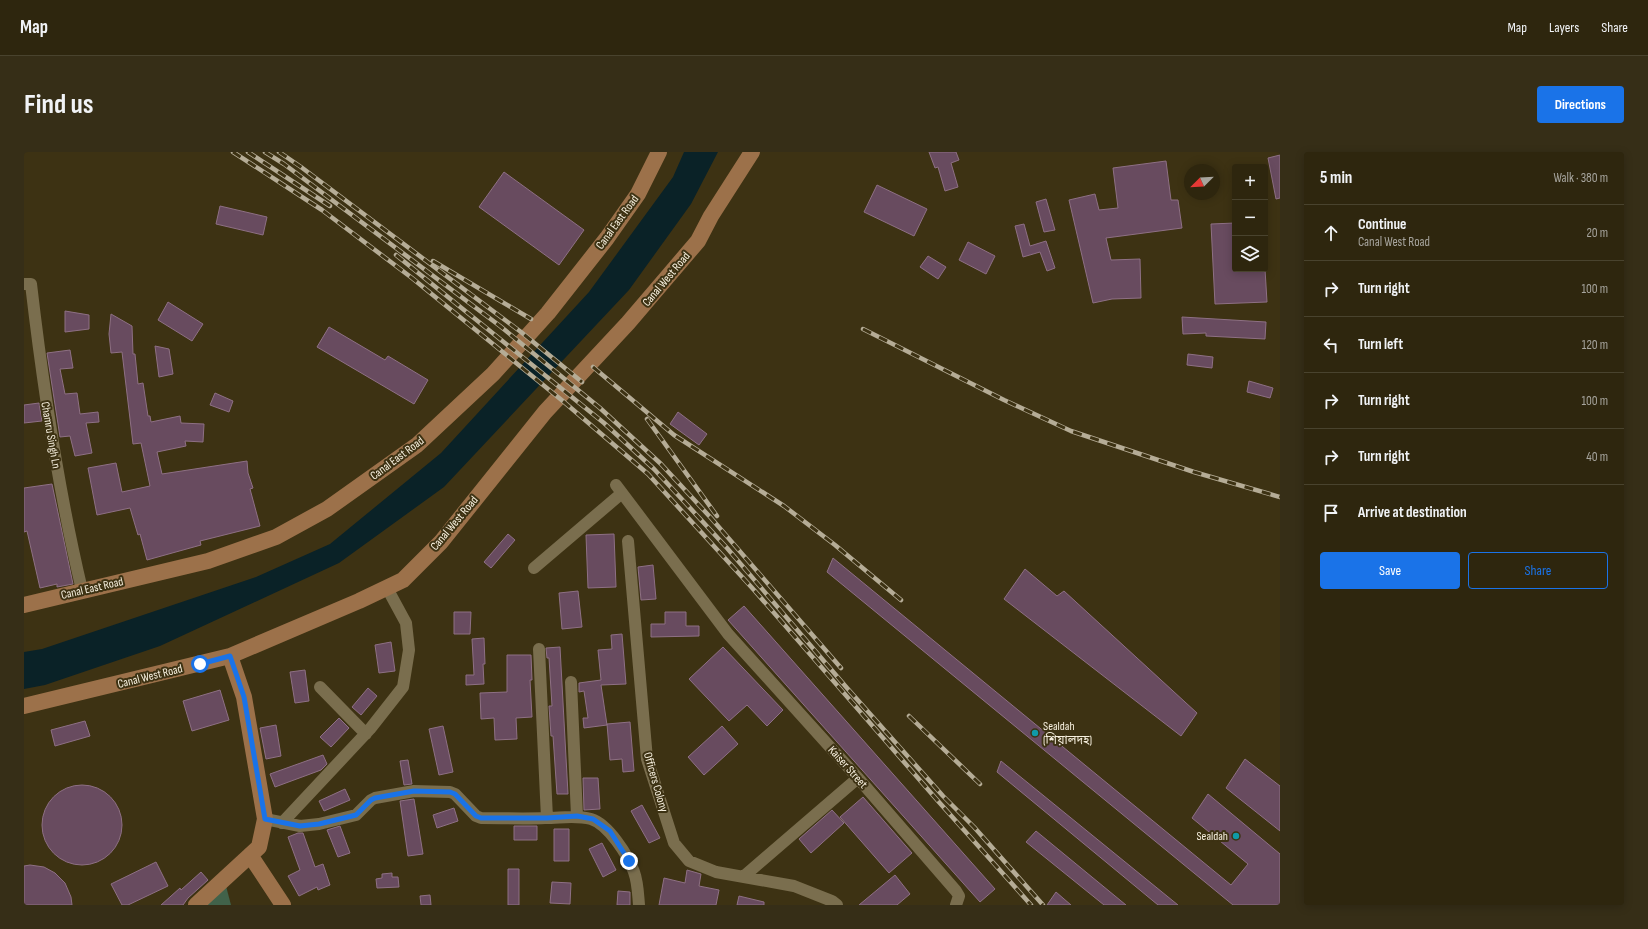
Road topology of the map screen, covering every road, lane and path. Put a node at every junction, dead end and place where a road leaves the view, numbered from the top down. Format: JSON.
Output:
{"nodes":[{"id":1,"x":659,"y":152,"type":"edge"},
{"id":2,"x":752,"y":152,"type":"edge"},
{"id":3,"x":24,"y":284,"type":"edge"},
{"id":4,"x":628,"y":541,"type":"dead end"},
{"id":5,"x":534,"y":568,"type":"dead end"},
{"id":6,"x":387,"y":588,"type":"junction"},
{"id":7,"x":82,"y":590,"type":"junction"},
{"id":8,"x":24,"y":605,"type":"edge"},
{"id":9,"x":539,"y":649,"type":"dead end"},
{"id":10,"x":230,"y":656,"type":"junction"},
{"id":11,"x":570,"y":682,"type":"dead end"},
{"id":12,"x":320,"y":687,"type":"dead end"},
{"id":13,"x":24,"y":706,"type":"edge"},
{"id":14,"x":366,"y":734,"type":"junction"},
{"id":15,"x":858,"y":778,"type":"junction"},
{"id":16,"x":577,"y":816,"type":"junction"},
{"id":17,"x":547,"y":818,"type":"junction"},
{"id":18,"x":265,"y":819,"type":"junction"},
{"id":19,"x":282,"y":823,"type":"junction"},
{"id":20,"x":250,"y":856,"type":"junction"},
{"id":21,"x":743,"y":877,"type":"junction"},
{"id":22,"x":196,"y":905,"type":"edge"},
{"id":23,"x":283,"y":905,"type":"edge"},
{"id":24,"x":639,"y":905,"type":"edge"},
{"id":25,"x":837,"y":905,"type":"edge"},
{"id":26,"x":956,"y":905,"type":"edge"}],
"edges":[{"from":1,"to":7,"type":"street","name":"Canal East Road"},
{"from":2,"to":6,"type":"street","name":"Canal West Road"},
{"from":3,"to":7,"type":"street","name":"Chamru Singh Ln"},
{"from":4,"to":21,"type":"street","name":"Officers Colony"},
{"from":5,"to":15,"type":"street","name":"Kaiser Street"},
{"from":6,"to":10,"type":"street","name":"Canal West Road"},
{"from":6,"to":14,"type":"street"},
{"from":7,"to":8,"type":"street","name":"Canal East Road"},
{"from":9,"to":17,"type":"street"},
{"from":10,"to":13,"type":"street","name":"Canal West Road"},
{"from":10,"to":18,"type":"street"},
{"from":11,"to":16,"type":"street"},
{"from":12,"to":14,"type":"street"},
{"from":14,"to":19,"type":"street"},
{"from":15,"to":21,"type":"street"},
{"from":15,"to":26,"type":"street","name":"Kaiser Street"},
{"from":16,"to":17,"type":"street"},
{"from":16,"to":24,"type":"street"},
{"from":17,"to":19,"type":"street"},
{"from":18,"to":19,"type":"street"},
{"from":18,"to":20,"type":"street"},
{"from":20,"to":22,"type":"street"},
{"from":20,"to":23,"type":"street"},
{"from":21,"to":25,"type":"street","name":"Officers Colony"}]}
